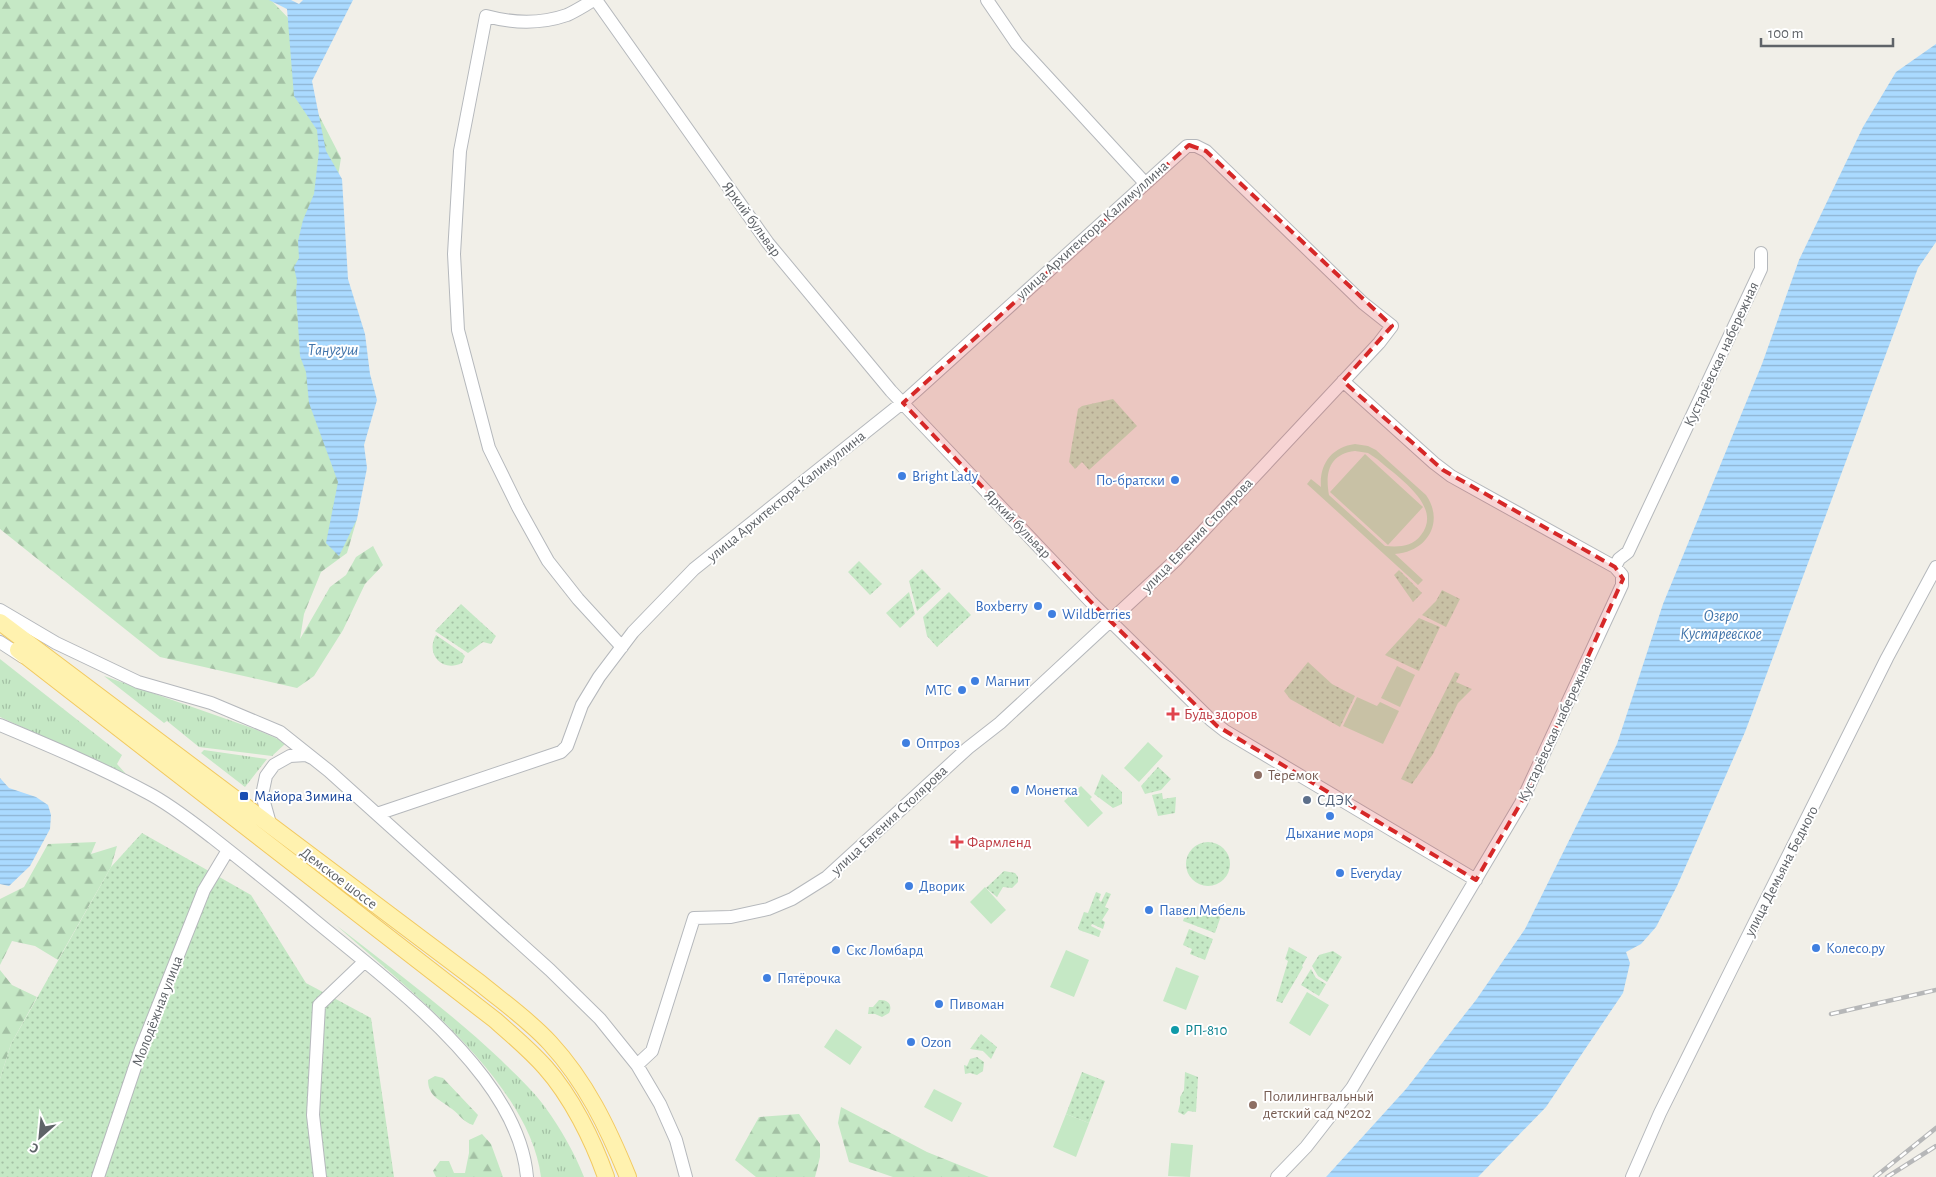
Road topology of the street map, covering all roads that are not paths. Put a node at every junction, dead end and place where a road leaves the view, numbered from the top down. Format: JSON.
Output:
{"nodes":[{"id":1,"x":595,"y":0,"type":"edge"},
{"id":2,"x":987,"y":0,"type":"edge"},
{"id":3,"x":1144,"y":183,"type":"junction"},
{"id":4,"x":1761,"y":253,"type":"dead end"},
{"id":5,"x":1392,"y":326,"type":"joint"},
{"id":6,"x":1343,"y":381,"type":"junction"},
{"id":7,"x":902,"y":402,"type":"junction"},
{"id":8,"x":1615,"y":567,"type":"junction"},
{"id":9,"x":1936,"y":567,"type":"edge"},
{"id":10,"x":0,"y":610,"type":"edge"},
{"id":11,"x":1111,"y":621,"type":"junction"},
{"id":12,"x":0,"y":622,"type":"edge"},
{"id":13,"x":0,"y":636,"type":"edge"},
{"id":14,"x":0,"y":642,"type":"edge"},
{"id":15,"x":622,"y":647,"type":"junction"},
{"id":16,"x":42,"y":669,"type":"junction"},
{"id":17,"x":0,"y":725,"type":"edge"},
{"id":18,"x":329,"y":771,"type":"junction"},
{"id":19,"x":377,"y":814,"type":"junction"},
{"id":20,"x":271,"y":827,"type":"junction"},
{"id":21,"x":228,"y":850,"type":"junction"},
{"id":22,"x":1476,"y":880,"type":"junction"},
{"id":23,"x":364,"y":962,"type":"junction"},
{"id":24,"x":637,"y":1065,"type":"junction"},
{"id":25,"x":98,"y":1177,"type":"edge"},
{"id":26,"x":320,"y":1177,"type":"edge"},
{"id":27,"x":527,"y":1177,"type":"edge"},
{"id":28,"x":606,"y":1177,"type":"edge"},
{"id":29,"x":628,"y":1177,"type":"edge"},
{"id":30,"x":686,"y":1177,"type":"edge"},
{"id":31,"x":1277,"y":1177,"type":"edge"},
{"id":32,"x":1632,"y":1177,"type":"edge"}],
"edges":[{"from":1,"to":7,"type":"street","name":"Яркий бульвар"},
{"from":1,"to":15,"type":"street"},
{"from":2,"to":3,"type":"street"},
{"from":3,"to":5,"type":"street","name":"улица Архитектора Калимуллина"},
{"from":3,"to":7,"type":"street","name":"улица Архитектора Калимуллина"},
{"from":4,"to":8,"type":"street","name":"Кустарёвская набережная"},
{"from":5,"to":6,"type":"street","name":"улица Евгения Столярова"},
{"from":6,"to":8,"type":"street"},
{"from":6,"to":11,"type":"street","name":"улица Евгения Столярова"},
{"from":7,"to":11,"type":"street","name":"Яркий бульвар"},
{"from":7,"to":15,"type":"street","name":"улица Архитектора Калимуллина"},
{"from":8,"to":22,"type":"street","name":"Кустарёвская набережная"},
{"from":9,"to":32,"type":"street","name":"улица Демьяна Бедного"},
{"from":10,"to":18,"type":"street"},
{"from":11,"to":22,"type":"street","name":"Яркий бульвар"},
{"from":11,"to":24,"type":"street","name":"улица Евгения Столярова"},
{"from":12,"to":20,"type":"main road","name":"Демское шоссе"},
{"from":13,"to":16,"type":"main road","name":"Демское шоссе"},
{"from":14,"to":16,"type":"street"},
{"from":15,"to":19,"type":"street","name":"улица Архитектора Калимуллина"},
{"from":16,"to":28,"type":"main road","name":"Демское шоссе"},
{"from":17,"to":21,"type":"street"},
{"from":18,"to":19,"type":"street"},
{"from":18,"to":20,"type":"street"},
{"from":19,"to":24,"type":"street"},
{"from":20,"to":29,"type":"main road","name":"Демское шоссе"},
{"from":21,"to":23,"type":"street"},
{"from":21,"to":25,"type":"street","name":"Молодёжная улица"},
{"from":22,"to":31,"type":"street","name":"Кустарёвская набережная"},
{"from":23,"to":26,"type":"street"},
{"from":23,"to":27,"type":"street"},
{"from":24,"to":30,"type":"street"}]}
